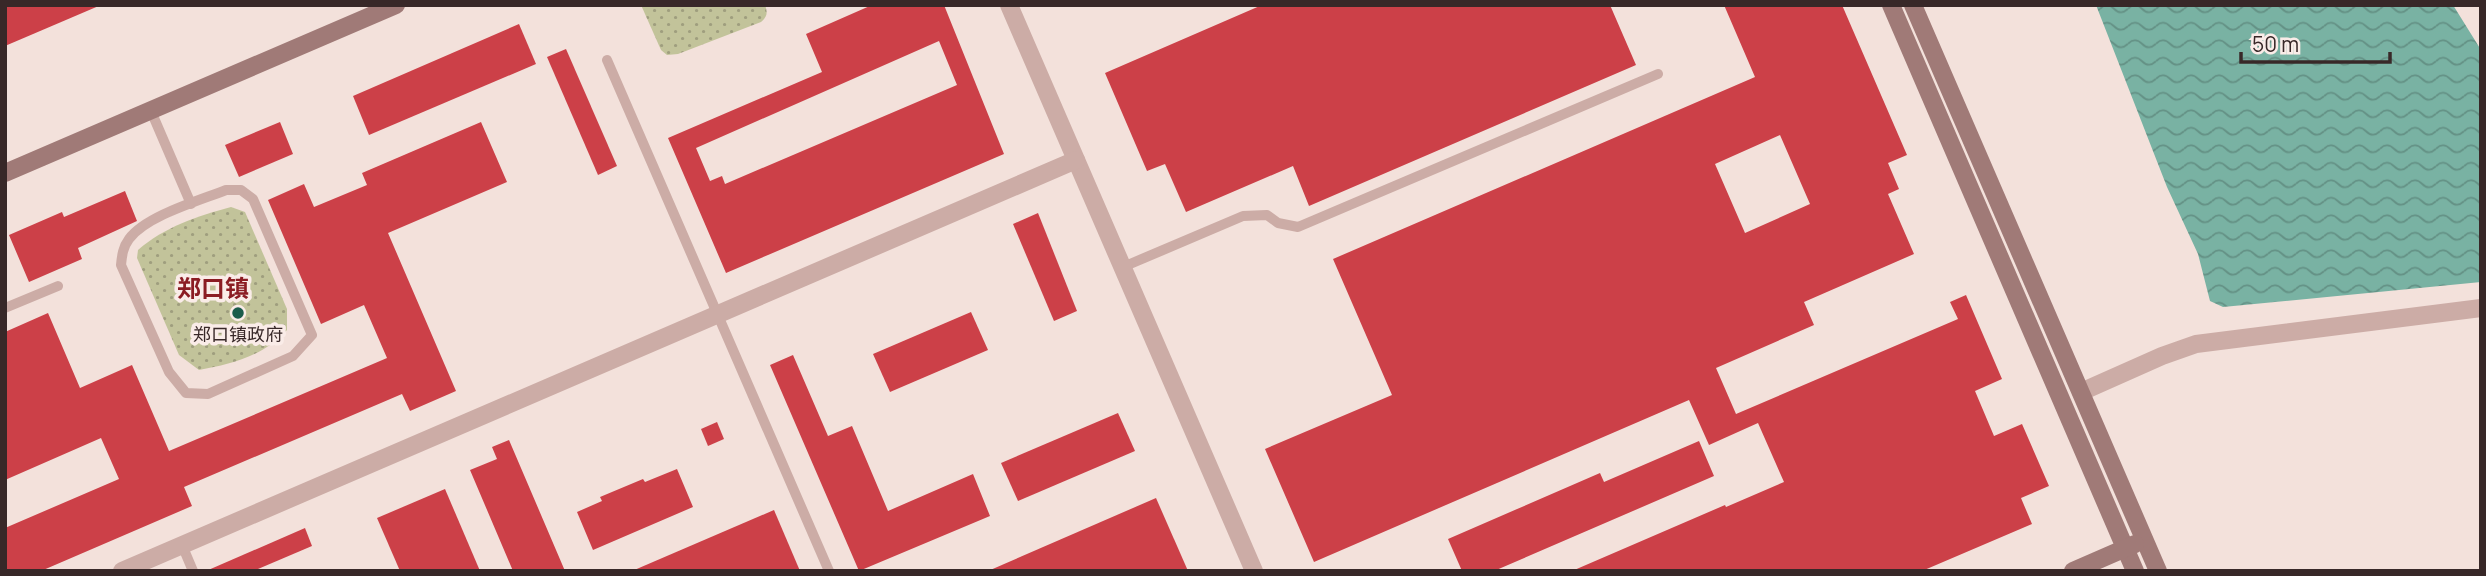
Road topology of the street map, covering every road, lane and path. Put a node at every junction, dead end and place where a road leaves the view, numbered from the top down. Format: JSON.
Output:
{"nodes":[{"id":1,"x":396,"y":5,"type":"edge"},
{"id":2,"x":1009,"y":5,"type":"edge"},
{"id":3,"x":1891,"y":5,"type":"edge"},
{"id":4,"x":1913,"y":5,"type":"edge"},
{"id":5,"x":607,"y":60,"type":"dead end"},
{"id":6,"x":1658,"y":74,"type":"dead end"},
{"id":7,"x":151,"y":111,"type":"junction"},
{"id":8,"x":1076,"y":160,"type":"junction"},
{"id":9,"x":5,"y":173,"type":"edge"},
{"id":10,"x":191,"y":204,"type":"junction"},
{"id":11,"x":1122,"y":267,"type":"junction"},
{"id":12,"x":58,"y":286,"type":"dead end"},
{"id":13,"x":5,"y":308,"type":"edge"},
{"id":14,"x":2481,"y":308,"type":"edge"},
{"id":15,"x":718,"y":314,"type":"junction"},
{"id":16,"x":2081,"y":392,"type":"junction"},
{"id":17,"x":2144,"y":540,"type":"junction"},
{"id":18,"x":182,"y":545,"type":"junction"},
{"id":19,"x":2126,"y":548,"type":"junction"},
{"id":20,"x":122,"y":571,"type":"edge"},
{"id":21,"x":193,"y":571,"type":"edge"},
{"id":22,"x":829,"y":571,"type":"edge"},
{"id":23,"x":1254,"y":571,"type":"edge"},
{"id":24,"x":2073,"y":571,"type":"edge"},
{"id":25,"x":2135,"y":571,"type":"edge"},
{"id":26,"x":2158,"y":571,"type":"edge"}],
"edges":[{"from":1,"to":7,"type":"main road"},
{"from":2,"to":8,"type":"street"},
{"from":3,"to":19,"type":"main road"},
{"from":4,"to":16,"type":"main road"},
{"from":5,"to":15,"type":"lane"},
{"from":6,"to":11,"type":"lane"},
{"from":7,"to":9,"type":"main road"},
{"from":7,"to":10,"type":"lane"},
{"from":8,"to":11,"type":"street"},
{"from":8,"to":15,"type":"street"},
{"from":10,"to":10,"type":"lane"},
{"from":11,"to":23,"type":"street"},
{"from":12,"to":13,"type":"lane"},
{"from":14,"to":16,"type":"street"},
{"from":15,"to":18,"type":"street"},
{"from":15,"to":22,"type":"lane"},
{"from":16,"to":17,"type":"main road"},
{"from":17,"to":19,"type":"main road"},
{"from":17,"to":26,"type":"main road"},
{"from":18,"to":20,"type":"street"},
{"from":18,"to":21,"type":"lane"},
{"from":19,"to":24,"type":"main road"},
{"from":19,"to":25,"type":"main road"}]}
